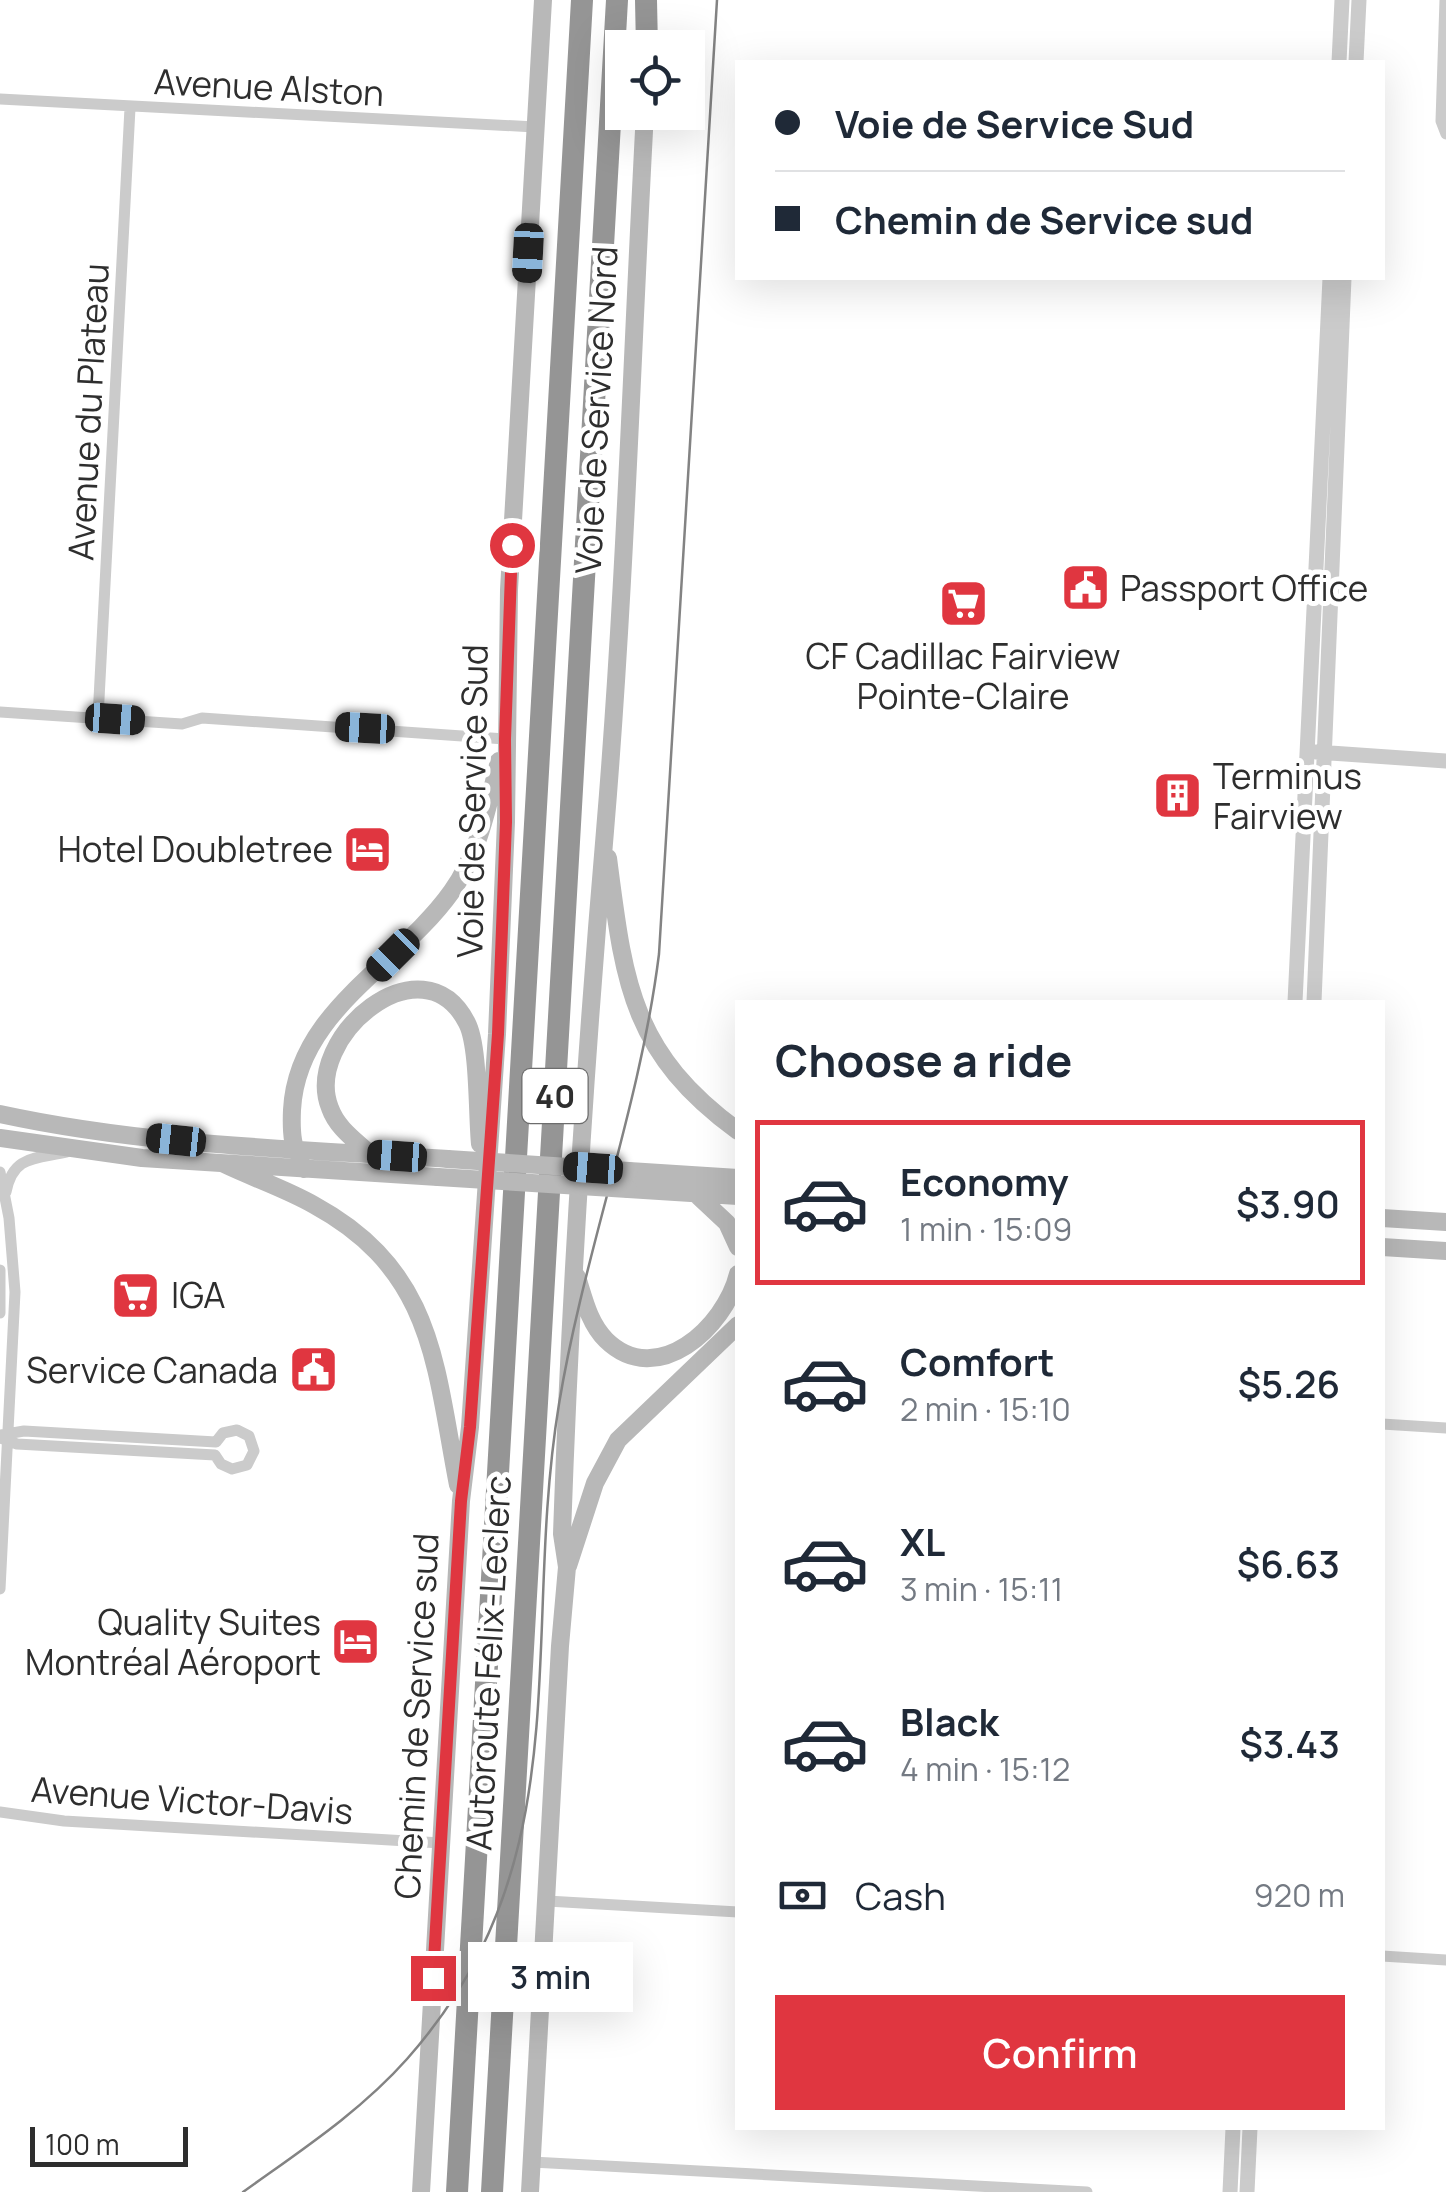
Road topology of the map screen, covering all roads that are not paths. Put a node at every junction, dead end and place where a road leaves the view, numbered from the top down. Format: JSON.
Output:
{"nodes":[{"id":1,"x":542,"y":0,"type":"edge"},
{"id":2,"x":582,"y":0,"type":"edge"},
{"id":3,"x":616,"y":0,"type":"edge"},
{"id":4,"x":649,"y":0,"type":"edge"},
{"id":5,"x":1342,"y":0,"type":"edge"},
{"id":6,"x":1359,"y":0,"type":"edge"},
{"id":7,"x":1445,"y":0,"type":"edge"},
{"id":8,"x":1445,"y":29,"type":"edge"},
{"id":9,"x":648,"y":30,"type":"edge"},
{"id":10,"x":1340,"y":60,"type":"edge"},
{"id":11,"x":1356,"y":60,"type":"edge"},
{"id":12,"x":0,"y":99,"type":"edge"},
{"id":13,"x":130,"y":108,"type":"junction"},
{"id":14,"x":535,"y":127,"type":"junction"},
{"id":15,"x":643,"y":130,"type":"edge"},
{"id":16,"x":1446,"y":134,"type":"edge"},
{"id":17,"x":1330,"y":280,"type":"edge"},
{"id":18,"x":1344,"y":280,"type":"edge"},
{"id":19,"x":0,"y":712,"type":"edge"},
{"id":20,"x":98,"y":718,"type":"junction"},
{"id":21,"x":505,"y":739,"type":"junction"},
{"id":22,"x":1315,"y":752,"type":"junction"},
{"id":23,"x":1446,"y":761,"type":"edge"},
{"id":24,"x":605,"y":833,"type":"junction"},
{"id":25,"x":1294,"y":1000,"type":"edge"},
{"id":26,"x":1314,"y":1000,"type":"edge"},
{"id":27,"x":0,"y":1114,"type":"edge"},
{"id":28,"x":735,"y":1129,"type":"edge"},
{"id":29,"x":0,"y":1138,"type":"edge"},
{"id":30,"x":293,"y":1150,"type":"junction"},
{"id":31,"x":76,"y":1151,"type":"junction"},
{"id":32,"x":370,"y":1154,"type":"junction"},
{"id":33,"x":224,"y":1164,"type":"junction"},
{"id":34,"x":439,"y":1168,"type":"junction"},
{"id":35,"x":304,"y":1169,"type":"junction"},
{"id":36,"x":0,"y":1172,"type":"edge"},
{"id":37,"x":735,"y":1178,"type":"edge"},
{"id":38,"x":628,"y":1180,"type":"junction"},
{"id":39,"x":485,"y":1184,"type":"junction"},
{"id":40,"x":696,"y":1194,"type":"junction"},
{"id":41,"x":6,"y":1196,"type":"junction"},
{"id":42,"x":735,"y":1196,"type":"edge"},
{"id":43,"x":1386,"y":1218,"type":"edge"},
{"id":44,"x":1446,"y":1222,"type":"edge"},
{"id":45,"x":735,"y":1240,"type":"edge"},
{"id":46,"x":1385,"y":1247,"type":"edge"},
{"id":47,"x":1444,"y":1250,"type":"edge"},
{"id":48,"x":574,"y":1267,"type":"junction"},
{"id":49,"x":0,"y":1270,"type":"edge"},
{"id":50,"x":735,"y":1281,"type":"edge"},
{"id":51,"x":0,"y":1312,"type":"edge"},
{"id":52,"x":735,"y":1328,"type":"edge"},
{"id":53,"x":1385,"y":1424,"type":"edge"},
{"id":54,"x":1446,"y":1428,"type":"edge"},
{"id":55,"x":4,"y":1437,"type":"edge"},
{"id":56,"x":216,"y":1449,"type":"dead end"},
{"id":57,"x":461,"y":1501,"type":"junction"},
{"id":58,"x":568,"y":1567,"type":"junction"},
{"id":59,"x":0,"y":1589,"type":"edge"},
{"id":60,"x":0,"y":1812,"type":"edge"},
{"id":61,"x":441,"y":1844,"type":"junction"},
{"id":62,"x":547,"y":1901,"type":"junction"},
{"id":63,"x":735,"y":1912,"type":"edge"},
{"id":64,"x":1385,"y":1956,"type":"edge"},
{"id":65,"x":1446,"y":1960,"type":"edge"},
{"id":66,"x":1233,"y":2130,"type":"edge"},
{"id":67,"x":1250,"y":2130,"type":"edge"},
{"id":68,"x":532,"y":2162,"type":"junction"},
{"id":69,"x":421,"y":2192,"type":"edge"},
{"id":70,"x":457,"y":2192,"type":"edge"},
{"id":71,"x":492,"y":2192,"type":"edge"},
{"id":72,"x":530,"y":2192,"type":"edge"},
{"id":73,"x":1087,"y":2192,"type":"edge"},
{"id":74,"x":1230,"y":2192,"type":"edge"},
{"id":75,"x":1246,"y":2192,"type":"edge"}],
"edges":[{"from":1,"to":14,"type":"main road","name":"Voie de Service Sud"},
{"from":2,"to":70,"type":"highway","name":"Autoroute Félix-Leclerc","number":"40"},
{"from":3,"to":71,"type":"highway","name":"Autoroute Félix-Leclerc","number":"40"},
{"from":4,"to":9,"type":"highway"},
{"from":5,"to":10,"type":"street"},
{"from":6,"to":11,"type":"street"},
{"from":7,"to":8,"type":"street"},
{"from":8,"to":16,"type":"street"},
{"from":12,"to":13,"type":"street","name":"Avenue Alston"},
{"from":13,"to":14,"type":"street","name":"Avenue Alston"},
{"from":13,"to":20,"type":"street","name":"Avenue du Plateau"},
{"from":14,"to":21,"type":"main road","name":"Voie de Service Sud"},
{"from":15,"to":24,"type":"main road","name":"Voie de Service Nord"},
{"from":17,"to":22,"type":"street"},
{"from":18,"to":22,"type":"street"},
{"from":19,"to":20,"type":"street"},
{"from":20,"to":21,"type":"street"},
{"from":21,"to":30,"type":"main road"},
{"from":21,"to":39,"type":"main road","name":"Voie de Service Sud"},
{"from":22,"to":23,"type":"street"},
{"from":22,"to":25,"type":"street"},
{"from":22,"to":26,"type":"street"},
{"from":24,"to":28,"type":"main road"},
{"from":24,"to":48,"type":"main road"},
{"from":27,"to":30,"type":"main road"},
{"from":29,"to":31,"type":"main road"},
{"from":30,"to":32,"type":"main road"},
{"from":30,"to":35,"type":"main road"},
{"from":31,"to":33,"type":"main road"},
{"from":31,"to":41,"type":"street"},
{"from":32,"to":34,"type":"main road"},
{"from":32,"to":39,"type":"main road"},
{"from":33,"to":35,"type":"main road"},
{"from":33,"to":57,"type":"main road"},
{"from":34,"to":35,"type":"main road"},
{"from":34,"to":38,"type":"main road","bridge":true},
{"from":36,"to":41,"type":"street"},
{"from":37,"to":38,"type":"main road"},
{"from":38,"to":40,"type":"main road"},
{"from":39,"to":57,"type":"main road","name":"Chemin de Service sud"},
{"from":40,"to":42,"type":"main road"},
{"from":40,"to":45,"type":"main road"},
{"from":41,"to":55,"type":"street"},
{"from":43,"to":44,"type":"main road"},
{"from":46,"to":47,"type":"main road"},
{"from":48,"to":50,"type":"main road"},
{"from":48,"to":58,"type":"main road"},
{"from":49,"to":51,"type":"street"},
{"from":52,"to":58,"type":"main road"},
{"from":53,"to":54,"type":"street"},
{"from":55,"to":56,"type":"street"},
{"from":55,"to":59,"type":"street"},
{"from":57,"to":61,"type":"main road","name":"Chemin de Service sud"},
{"from":58,"to":62,"type":"main road"},
{"from":60,"to":61,"type":"street","name":"Avenue Victor-Davis"},
{"from":61,"to":69,"type":"main road","name":"Chemin de Service sud"},
{"from":62,"to":63,"type":"street"},
{"from":62,"to":68,"type":"main road"},
{"from":64,"to":65,"type":"street"},
{"from":66,"to":74,"type":"street"},
{"from":67,"to":75,"type":"street"},
{"from":68,"to":72,"type":"main road"},
{"from":68,"to":73,"type":"street"}]}
